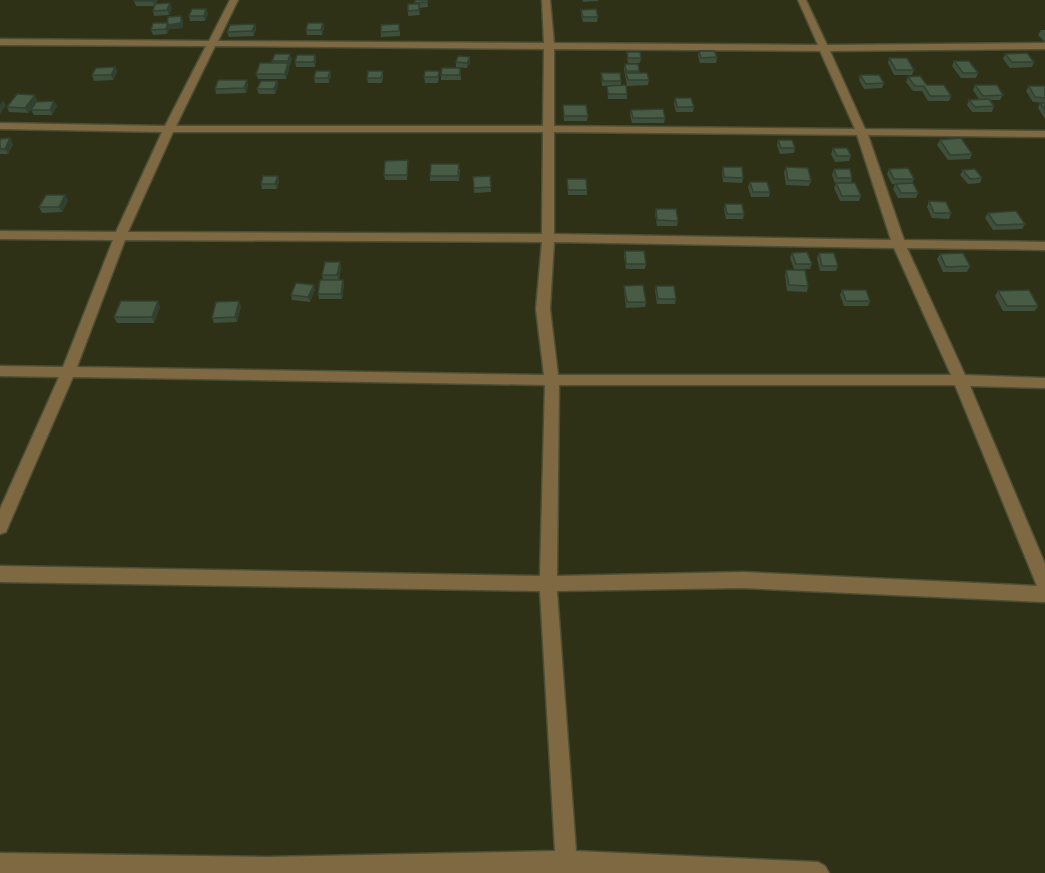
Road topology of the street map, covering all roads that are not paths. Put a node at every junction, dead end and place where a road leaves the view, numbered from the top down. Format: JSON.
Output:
{"nodes":[{"id":1,"x":234,"y":0,"type":"edge"},
{"id":2,"x":546,"y":0,"type":"edge"},
{"id":3,"x":802,"y":0,"type":"edge"},
{"id":4,"x":0,"y":42,"type":"edge"},
{"id":5,"x":210,"y":45,"type":"junction"},
{"id":6,"x":549,"y":46,"type":"junction"},
{"id":7,"x":1045,"y":46,"type":"edge"},
{"id":8,"x":823,"y":48,"type":"junction"},
{"id":9,"x":0,"y":126,"type":"edge"},
{"id":10,"x":169,"y":129,"type":"junction"},
{"id":11,"x":549,"y":129,"type":"junction"},
{"id":12,"x":861,"y":132,"type":"junction"},
{"id":13,"x":1045,"y":134,"type":"edge"},
{"id":14,"x":0,"y":235,"type":"edge"},
{"id":15,"x":120,"y":236,"type":"junction"},
{"id":16,"x":548,"y":238,"type":"junction"},
{"id":17,"x":899,"y":244,"type":"junction"},
{"id":18,"x":1045,"y":246,"type":"edge"},
{"id":19,"x":0,"y":371,"type":"edge"},
{"id":20,"x":68,"y":373,"type":"junction"},
{"id":21,"x":552,"y":380,"type":"junction"},
{"id":22,"x":960,"y":380,"type":"junction"},
{"id":23,"x":1045,"y":383,"type":"edge"},
{"id":24,"x":0,"y":527,"type":"edge"},
{"id":25,"x":0,"y":573,"type":"edge"},
{"id":26,"x":548,"y":584,"type":"junction"},
{"id":27,"x":1045,"y":584,"type":"edge"},
{"id":28,"x":1045,"y":594,"type":"edge"},
{"id":29,"x":0,"y":863,"type":"edge"},
{"id":30,"x":566,"y":867,"type":"edge"},
{"id":31,"x":818,"y":873,"type":"edge"}],
"edges":[{"from":1,"to":5,"type":"street"},
{"from":2,"to":6,"type":"street"},
{"from":3,"to":8,"type":"street"},
{"from":4,"to":5,"type":"street"},
{"from":5,"to":6,"type":"street"},
{"from":5,"to":10,"type":"street"},
{"from":6,"to":8,"type":"street"},
{"from":6,"to":11,"type":"street"},
{"from":7,"to":8,"type":"street"},
{"from":8,"to":12,"type":"street"},
{"from":9,"to":10,"type":"street"},
{"from":10,"to":11,"type":"street"},
{"from":10,"to":15,"type":"street"},
{"from":11,"to":12,"type":"street"},
{"from":11,"to":16,"type":"street"},
{"from":12,"to":13,"type":"street"},
{"from":12,"to":17,"type":"street"},
{"from":14,"to":15,"type":"street"},
{"from":15,"to":16,"type":"street"},
{"from":15,"to":20,"type":"street"},
{"from":16,"to":17,"type":"street"},
{"from":16,"to":21,"type":"street"},
{"from":17,"to":18,"type":"street"},
{"from":17,"to":22,"type":"street"},
{"from":19,"to":20,"type":"street"},
{"from":20,"to":21,"type":"street"},
{"from":20,"to":24,"type":"street"},
{"from":21,"to":22,"type":"street"},
{"from":21,"to":26,"type":"street"},
{"from":22,"to":23,"type":"street"},
{"from":22,"to":27,"type":"street"},
{"from":25,"to":26,"type":"street"},
{"from":26,"to":28,"type":"street"},
{"from":26,"to":30,"type":"street"},
{"from":29,"to":30,"type":"street"},
{"from":30,"to":31,"type":"street"}]}
